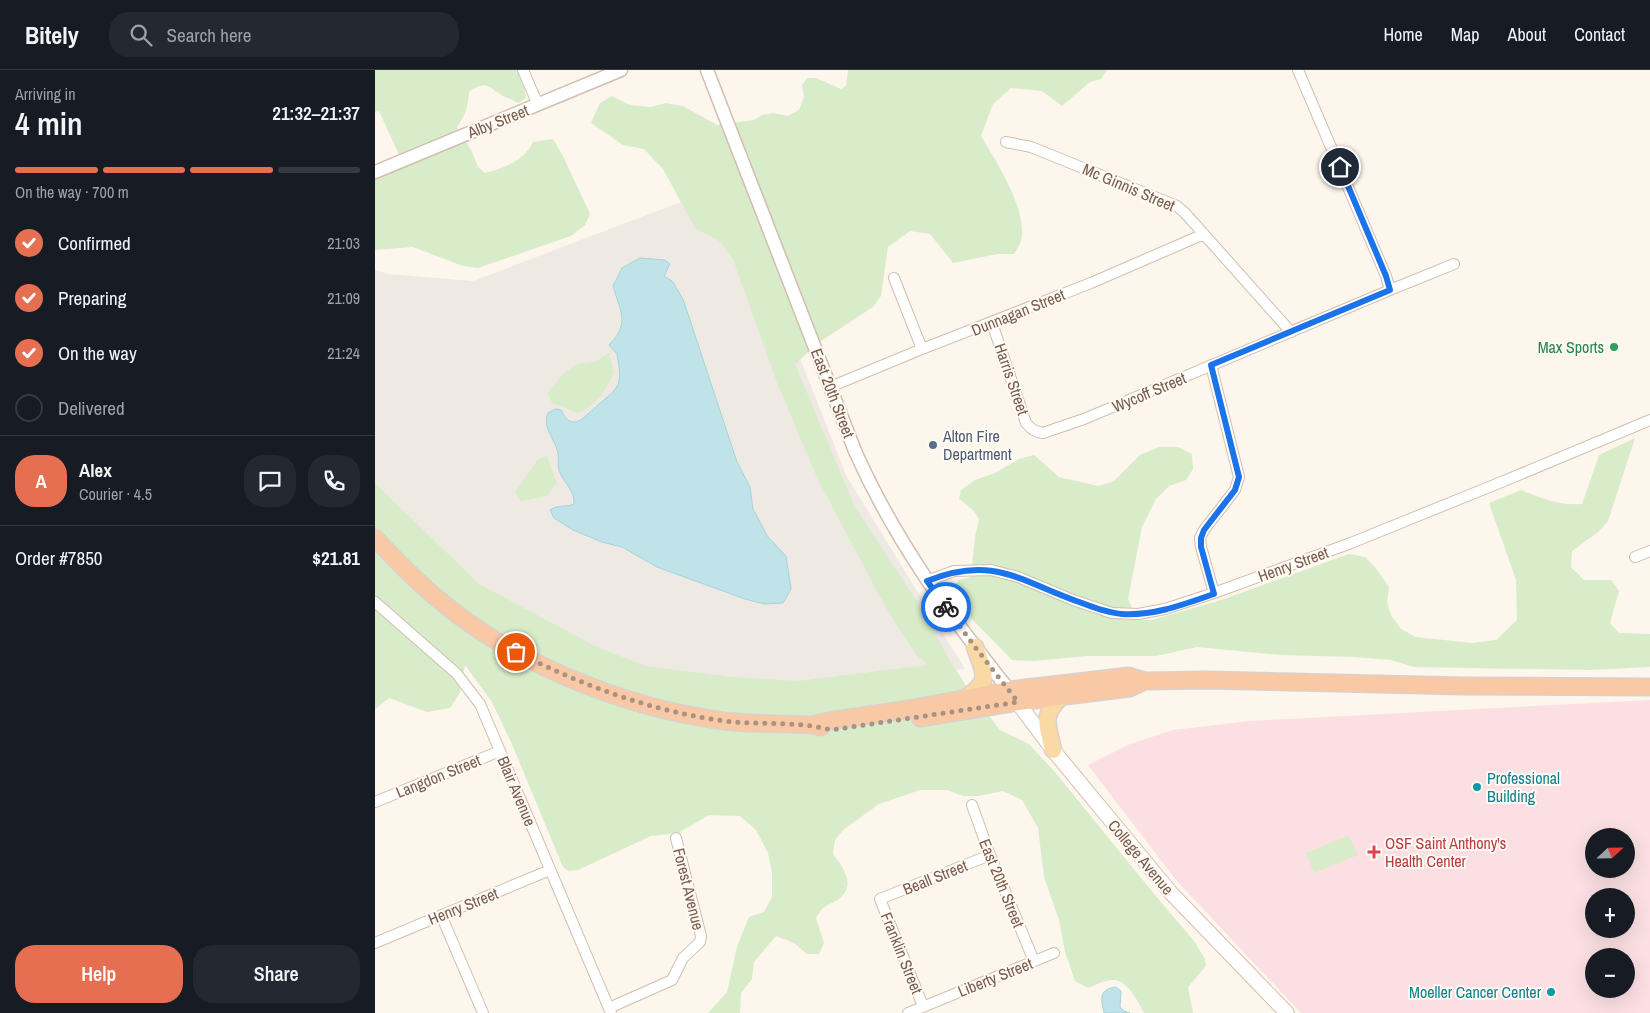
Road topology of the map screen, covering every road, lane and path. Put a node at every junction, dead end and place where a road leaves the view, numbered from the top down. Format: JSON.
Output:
{"nodes":[{"id":1,"x":523,"y":70,"type":"edge"},
{"id":2,"x":621,"y":70,"type":"edge"},
{"id":3,"x":707,"y":70,"type":"edge"},
{"id":4,"x":1298,"y":70,"type":"edge"},
{"id":5,"x":538,"y":105,"type":"junction"},
{"id":6,"x":1006,"y":142,"type":"dead end"},
{"id":7,"x":375,"y":172,"type":"edge"},
{"id":8,"x":1204,"y":234,"type":"junction"},
{"id":9,"x":1454,"y":264,"type":"dead end"},
{"id":10,"x":894,"y":278,"type":"dead end"},
{"id":11,"x":1390,"y":290,"type":"junction"},
{"id":12,"x":992,"y":323,"type":"junction"},
{"id":13,"x":1291,"y":332,"type":"junction"},
{"id":14,"x":921,"y":349,"type":"junction"},
{"id":15,"x":1211,"y":365,"type":"junction"},
{"id":16,"x":831,"y":388,"type":"junction"},
{"id":17,"x":1650,"y":420,"type":"edge"},
{"id":18,"x":1036,"y":432,"type":"joint"},
{"id":19,"x":375,"y":538,"type":"edge"},
{"id":20,"x":1650,"y":551,"type":"edge"},
{"id":21,"x":1635,"y":557,"type":"dead end"},
{"id":22,"x":927,"y":581,"type":"junction"},
{"id":23,"x":1214,"y":594,"type":"junction"},
{"id":24,"x":375,"y":602,"type":"edge"},
{"id":25,"x":975,"y":647,"type":"junction"},
{"id":26,"x":1145,"y":681,"type":"junction"},
{"id":27,"x":1650,"y":687,"type":"edge"},
{"id":28,"x":1013,"y":696,"type":"junction"},
{"id":29,"x":1062,"y":696,"type":"junction"},
{"id":30,"x":966,"y":698,"type":"junction"},
{"id":31,"x":812,"y":725,"type":"junction"},
{"id":32,"x":1053,"y":750,"type":"junction"},
{"id":33,"x":501,"y":751,"type":"junction"},
{"id":34,"x":375,"y":802,"type":"edge"},
{"id":35,"x":972,"y":805,"type":"dead end"},
{"id":36,"x":675,"y":838,"type":"dead end"},
{"id":37,"x":990,"y":855,"type":"junction"},
{"id":38,"x":550,"y":870,"type":"junction"},
{"id":39,"x":880,"y":899,"type":"joint"},
{"id":40,"x":441,"y":915,"type":"junction"},
{"id":41,"x":375,"y":943,"type":"edge"},
{"id":42,"x":1054,"y":953,"type":"dead end"},
{"id":43,"x":1034,"y":961,"type":"junction"},
{"id":44,"x":923,"y":1006,"type":"junction"},
{"id":45,"x":610,"y":1010,"type":"edge"},
{"id":46,"x":483,"y":1013,"type":"edge"},
{"id":47,"x":908,"y":1013,"type":"edge"},
{"id":48,"x":1287,"y":1013,"type":"edge"}],
"edges":[{"from":1,"to":5,"type":"street"},
{"from":2,"to":5,"type":"street","name":"Alby Street"},
{"from":3,"to":16,"type":"street","name":"East 20th Street"},
{"from":4,"to":11,"type":"street"},
{"from":5,"to":7,"type":"street","name":"Alby Street"},
{"from":6,"to":8,"type":"street","name":"Mc Ginnis Street"},
{"from":8,"to":12,"type":"street","name":"Dunnagan Street"},
{"from":8,"to":13,"type":"street","name":"Mc Ginnis Street"},
{"from":9,"to":11,"type":"street","name":"Wycoff Street"},
{"from":10,"to":14,"type":"street"},
{"from":11,"to":13,"type":"street","name":"Wycoff Street"},
{"from":12,"to":14,"type":"street","name":"Dunnagan Street"},
{"from":12,"to":18,"type":"street","name":"Harris Street"},
{"from":13,"to":15,"type":"street","name":"Wycoff Street"},
{"from":14,"to":16,"type":"street","name":"Dunnagan Street"},
{"from":15,"to":18,"type":"street","name":"Wycoff Street"},
{"from":15,"to":23,"type":"street"},
{"from":16,"to":22,"type":"street","name":"East 20th Street"},
{"from":17,"to":23,"type":"street","name":"Henry Street"},
{"from":19,"to":31,"type":"highway"},
{"from":20,"to":21,"type":"street"},
{"from":22,"to":23,"type":"street","name":"Henry Street"},
{"from":22,"to":25,"type":"street","name":"East 20th Street"},
{"from":24,"to":33,"type":"street","name":"Blair Avenue"},
{"from":25,"to":28,"type":"street","name":"East 20th Street"},
{"from":25,"to":30,"type":"main road"},
{"from":26,"to":27,"type":"highway"},
{"from":26,"to":28,"type":"highway"},
{"from":26,"to":29,"type":"highway"},
{"from":28,"to":29,"type":"highway"},
{"from":28,"to":30,"type":"highway"},
{"from":28,"to":31,"type":"highway"},
{"from":28,"to":32,"type":"main road","name":"College Avenue"},
{"from":29,"to":32,"type":"main road"},
{"from":30,"to":31,"type":"highway"},
{"from":32,"to":48,"type":"main road","name":"College Avenue"},
{"from":33,"to":34,"type":"street","name":"Langdon Street"},
{"from":33,"to":38,"type":"street","name":"Blair Avenue"},
{"from":35,"to":37,"type":"street","name":"East 20th Street"},
{"from":36,"to":45,"type":"street","name":"Forest Avenue"},
{"from":37,"to":39,"type":"street","name":"Beall Street"},
{"from":37,"to":43,"type":"street","name":"East 20th Street"},
{"from":38,"to":40,"type":"street","name":"Henry Street"},
{"from":38,"to":45,"type":"street","name":"Blair Avenue"},
{"from":39,"to":44,"type":"street","name":"Franklin Street"},
{"from":40,"to":41,"type":"street","name":"Henry Street"},
{"from":40,"to":46,"type":"street"},
{"from":42,"to":43,"type":"street","name":"Liberty Street"},
{"from":43,"to":44,"type":"street","name":"Liberty Street"},
{"from":44,"to":47,"type":"street","name":"Liberty Street"}]}
